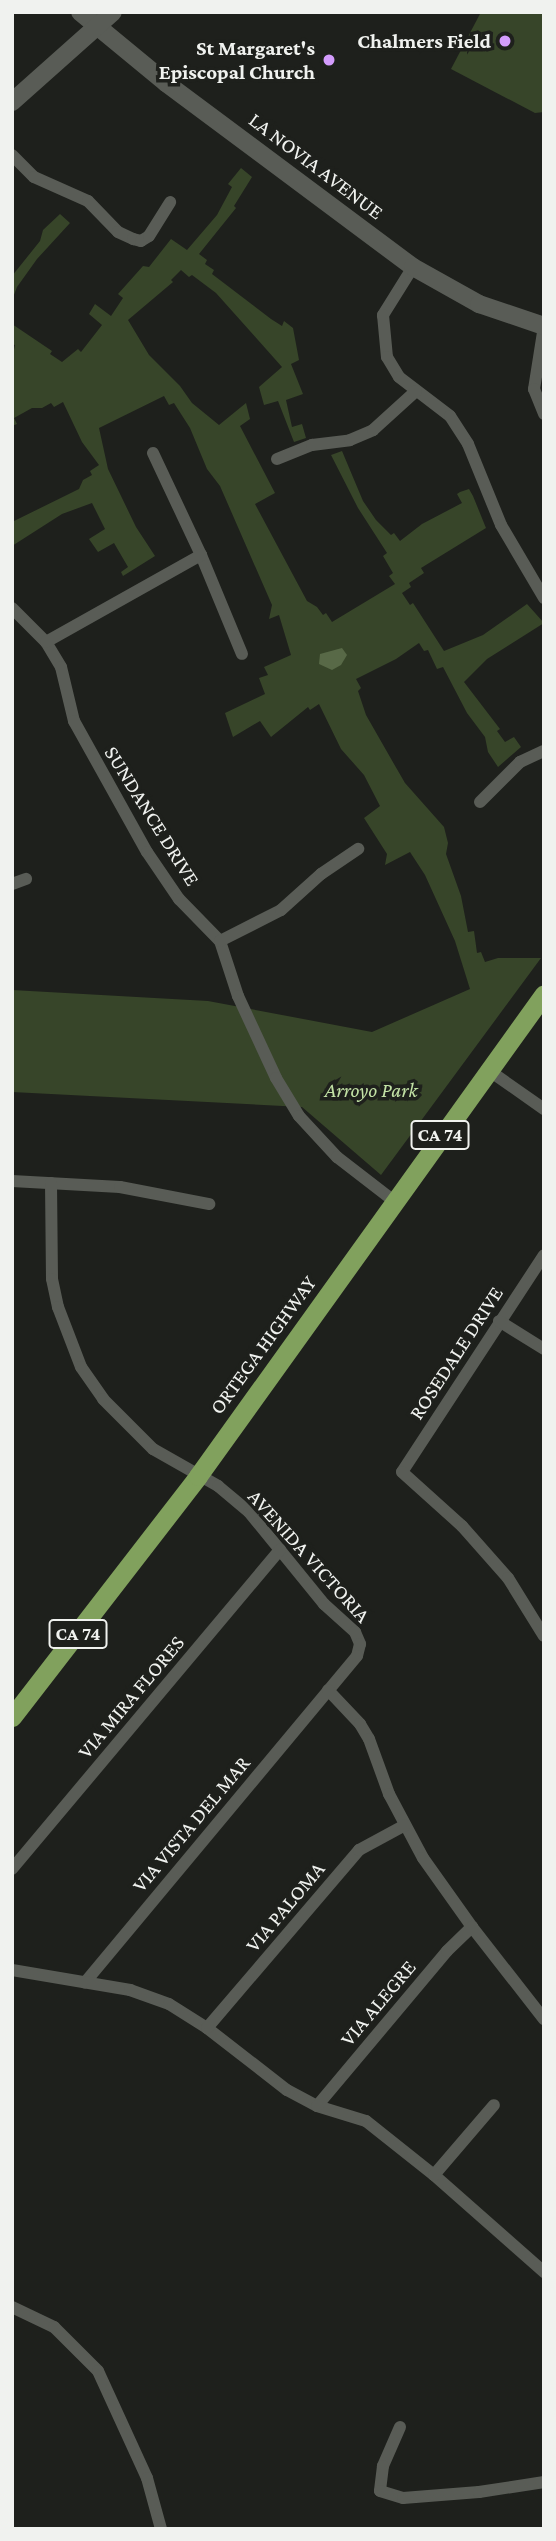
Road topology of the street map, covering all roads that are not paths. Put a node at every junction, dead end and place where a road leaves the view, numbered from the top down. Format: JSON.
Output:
{"nodes":[{"id":1,"x":80,"y":12,"type":"edge"},
{"id":2,"x":113,"y":12,"type":"edge"},
{"id":3,"x":97,"y":26,"type":"junction"},
{"id":4,"x":12,"y":102,"type":"edge"},
{"id":5,"x":12,"y":155,"type":"edge"},
{"id":6,"x":170,"y":202,"type":"dead end"},
{"id":7,"x":413,"y":267,"type":"junction"},
{"id":8,"x":544,"y":326,"type":"edge"},
{"id":9,"x":416,"y":391,"type":"junction"},
{"id":10,"x":544,"y":414,"type":"edge"},
{"id":11,"x":153,"y":453,"type":"dead end"},
{"id":12,"x":277,"y":459,"type":"dead end"},
{"id":13,"x":201,"y":555,"type":"junction"},
{"id":14,"x":544,"y":598,"type":"edge"},
{"id":15,"x":12,"y":608,"type":"edge"},
{"id":16,"x":46,"y":642,"type":"junction"},
{"id":17,"x":242,"y":654,"type":"dead end"},
{"id":18,"x":544,"y":751,"type":"edge"},
{"id":19,"x":480,"y":802,"type":"dead end"},
{"id":20,"x":358,"y":849,"type":"dead end"},
{"id":21,"x":26,"y":879,"type":"dead end"},
{"id":22,"x":12,"y":884,"type":"edge"},
{"id":23,"x":220,"y":941,"type":"junction"},
{"id":24,"x":544,"y":994,"type":"edge"},
{"id":25,"x":487,"y":1069,"type":"junction"},
{"id":26,"x":544,"y":1109,"type":"edge"},
{"id":27,"x":12,"y":1181,"type":"edge"},
{"id":28,"x":51,"y":1183,"type":"junction"},
{"id":29,"x":394,"y":1201,"type":"junction"},
{"id":30,"x":209,"y":1204,"type":"dead end"},
{"id":31,"x":544,"y":1255,"type":"edge"},
{"id":32,"x":499,"y":1321,"type":"junction"},
{"id":33,"x":544,"y":1349,"type":"edge"},
{"id":34,"x":198,"y":1476,"type":"junction"},
{"id":35,"x":280,"y":1550,"type":"junction"},
{"id":36,"x":544,"y":1636,"type":"edge"},
{"id":37,"x":328,"y":1690,"type":"junction"},
{"id":38,"x":12,"y":1717,"type":"edge"},
{"id":39,"x":405,"y":1825,"type":"junction"},
{"id":40,"x":12,"y":1869,"type":"edge"},
{"id":41,"x":472,"y":1927,"type":"junction"},
{"id":42,"x":12,"y":1970,"type":"edge"},
{"id":43,"x":85,"y":1983,"type":"junction"},
{"id":44,"x":544,"y":2019,"type":"edge"},
{"id":45,"x":207,"y":2028,"type":"junction"},
{"id":46,"x":494,"y":2105,"type":"dead end"},
{"id":47,"x":317,"y":2106,"type":"junction"},
{"id":48,"x":434,"y":2175,"type":"junction"},
{"id":49,"x":544,"y":2273,"type":"edge"},
{"id":50,"x":12,"y":2307,"type":"edge"},
{"id":51,"x":400,"y":2427,"type":"dead end"},
{"id":52,"x":544,"y":2482,"type":"edge"},
{"id":53,"x":160,"y":2529,"type":"edge"}],
"edges":[{"from":1,"to":3,"type":"main road","name":"LA NOVIA AVENUE"},
{"from":2,"to":3,"type":"main road"},
{"from":3,"to":4,"type":"main road"},
{"from":3,"to":7,"type":"main road","name":"LA NOVIA AVENUE"},
{"from":5,"to":6,"type":"street"},
{"from":7,"to":8,"type":"main road","name":"LA NOVIA AVENUE"},
{"from":7,"to":9,"type":"street"},
{"from":8,"to":10,"type":"street"},
{"from":9,"to":12,"type":"street"},
{"from":9,"to":14,"type":"street"},
{"from":11,"to":13,"type":"street"},
{"from":13,"to":16,"type":"street"},
{"from":13,"to":17,"type":"street"},
{"from":15,"to":16,"type":"street","name":"SUNDANCE DRIVE"},
{"from":16,"to":23,"type":"street","name":"SUNDANCE DRIVE"},
{"from":18,"to":19,"type":"street"},
{"from":20,"to":23,"type":"street"},
{"from":21,"to":22,"type":"street"},
{"from":23,"to":29,"type":"street","name":"SUNDANCE DRIVE"},
{"from":24,"to":25,"type":"main road","name":"ORTEGA HIGHWAY","number":"CA 74"},
{"from":25,"to":26,"type":"street"},
{"from":25,"to":29,"type":"main road","name":"ORTEGA HIGHWAY","number":"CA 74"},
{"from":27,"to":28,"type":"street"},
{"from":28,"to":30,"type":"street"},
{"from":28,"to":34,"type":"street","name":"AVENIDA VICTORIA"},
{"from":29,"to":34,"type":"main road","name":"ORTEGA HIGHWAY","number":"CA 74"},
{"from":31,"to":32,"type":"street","name":"ROSEDALE DRIVE"},
{"from":32,"to":33,"type":"street"},
{"from":32,"to":36,"type":"street","name":"ROSEDALE DRIVE"},
{"from":34,"to":35,"type":"street","name":"AVENIDA VICTORIA"},
{"from":34,"to":38,"type":"main road","name":"ORTEGA HIGHWAY","number":"CA 74"},
{"from":35,"to":37,"type":"street","name":"AVENIDA VICTORIA"},
{"from":35,"to":40,"type":"street","name":"VIA MIRA FLORES"},
{"from":37,"to":39,"type":"street"},
{"from":37,"to":43,"type":"street","name":"VIA VISTA DEL MAR"},
{"from":39,"to":41,"type":"street"},
{"from":39,"to":45,"type":"street","name":"VIA PALOMA"},
{"from":41,"to":44,"type":"street"},
{"from":41,"to":47,"type":"street","name":"VIA ALEGRE"},
{"from":42,"to":43,"type":"street"},
{"from":43,"to":45,"type":"street"},
{"from":45,"to":47,"type":"street"},
{"from":46,"to":48,"type":"street"},
{"from":47,"to":48,"type":"street"},
{"from":48,"to":49,"type":"street"},
{"from":50,"to":53,"type":"street"},
{"from":51,"to":52,"type":"street"}]}
